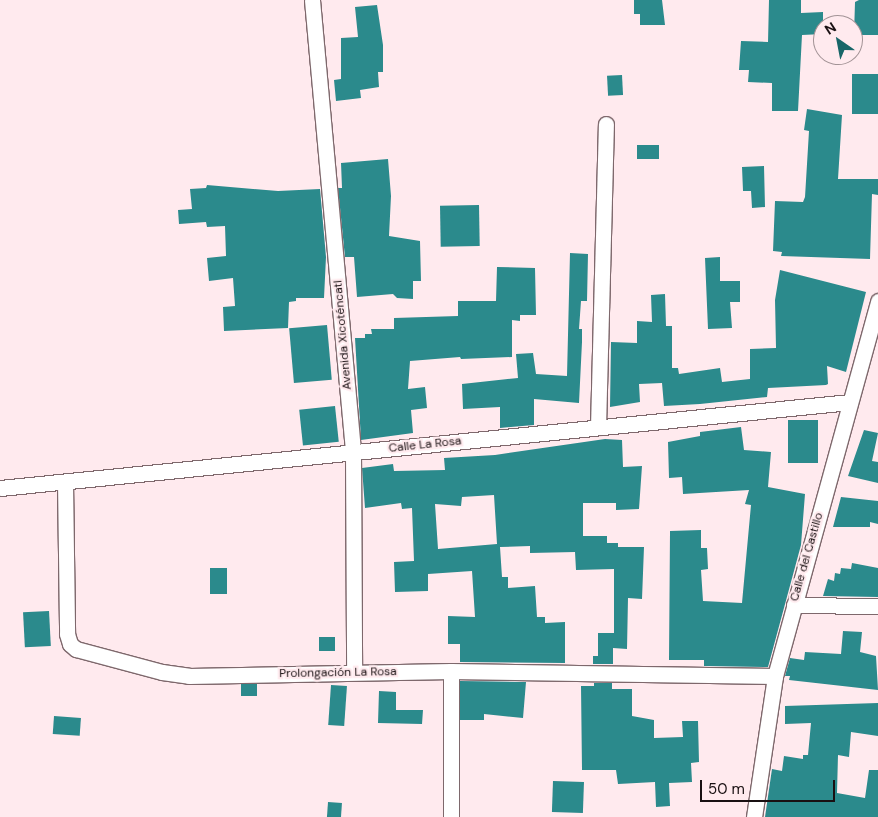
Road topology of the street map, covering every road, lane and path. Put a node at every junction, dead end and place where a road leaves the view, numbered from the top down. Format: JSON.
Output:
{"nodes":[{"id":1,"x":312,"y":0,"type":"edge"},
{"id":2,"x":606,"y":124,"type":"dead end"},
{"id":3,"x":878,"y":301,"type":"edge"},
{"id":4,"x":850,"y":402,"type":"junction"},
{"id":5,"x":598,"y":427,"type":"junction"},
{"id":6,"x":354,"y":453,"type":"junction"},
{"id":7,"x":64,"y":482,"type":"junction"},
{"id":8,"x":0,"y":488,"type":"edge"},
{"id":9,"x":794,"y":605,"type":"junction"},
{"id":10,"x":878,"y":606,"type":"edge"},
{"id":11,"x":451,"y":671,"type":"junction"},
{"id":12,"x":354,"y":672,"type":"junction"},
{"id":13,"x":775,"y":676,"type":"junction"},
{"id":14,"x":451,"y":817,"type":"edge"},
{"id":15,"x":754,"y":817,"type":"edge"}],
"edges":[{"from":1,"to":6,"type":"street","name":"Avenida Xicoténcatl"},
{"from":2,"to":5,"type":"street"},
{"from":3,"to":4,"type":"street","name":"Calle del Castillo"},
{"from":4,"to":5,"type":"street","name":"Calle La Rosa"},
{"from":4,"to":9,"type":"street","name":"Calle del Castillo"},
{"from":5,"to":6,"type":"street","name":"Calle La Rosa"},
{"from":6,"to":7,"type":"street","name":"Calle La Rosa"},
{"from":6,"to":12,"type":"street","name":"Avenida Xicoténcatl"},
{"from":7,"to":8,"type":"street","name":"Calle La Rosa"},
{"from":7,"to":12,"type":"street","name":"Prolongación La Rosa"},
{"from":9,"to":10,"type":"street"},
{"from":9,"to":13,"type":"street","name":"Calle del Castillo"},
{"from":11,"to":12,"type":"street","name":"Prolongación La Rosa"},
{"from":11,"to":13,"type":"street","name":"Prolongación La Rosa"},
{"from":11,"to":14,"type":"street"},
{"from":13,"to":15,"type":"street","name":"Calle del Castillo"}]}
